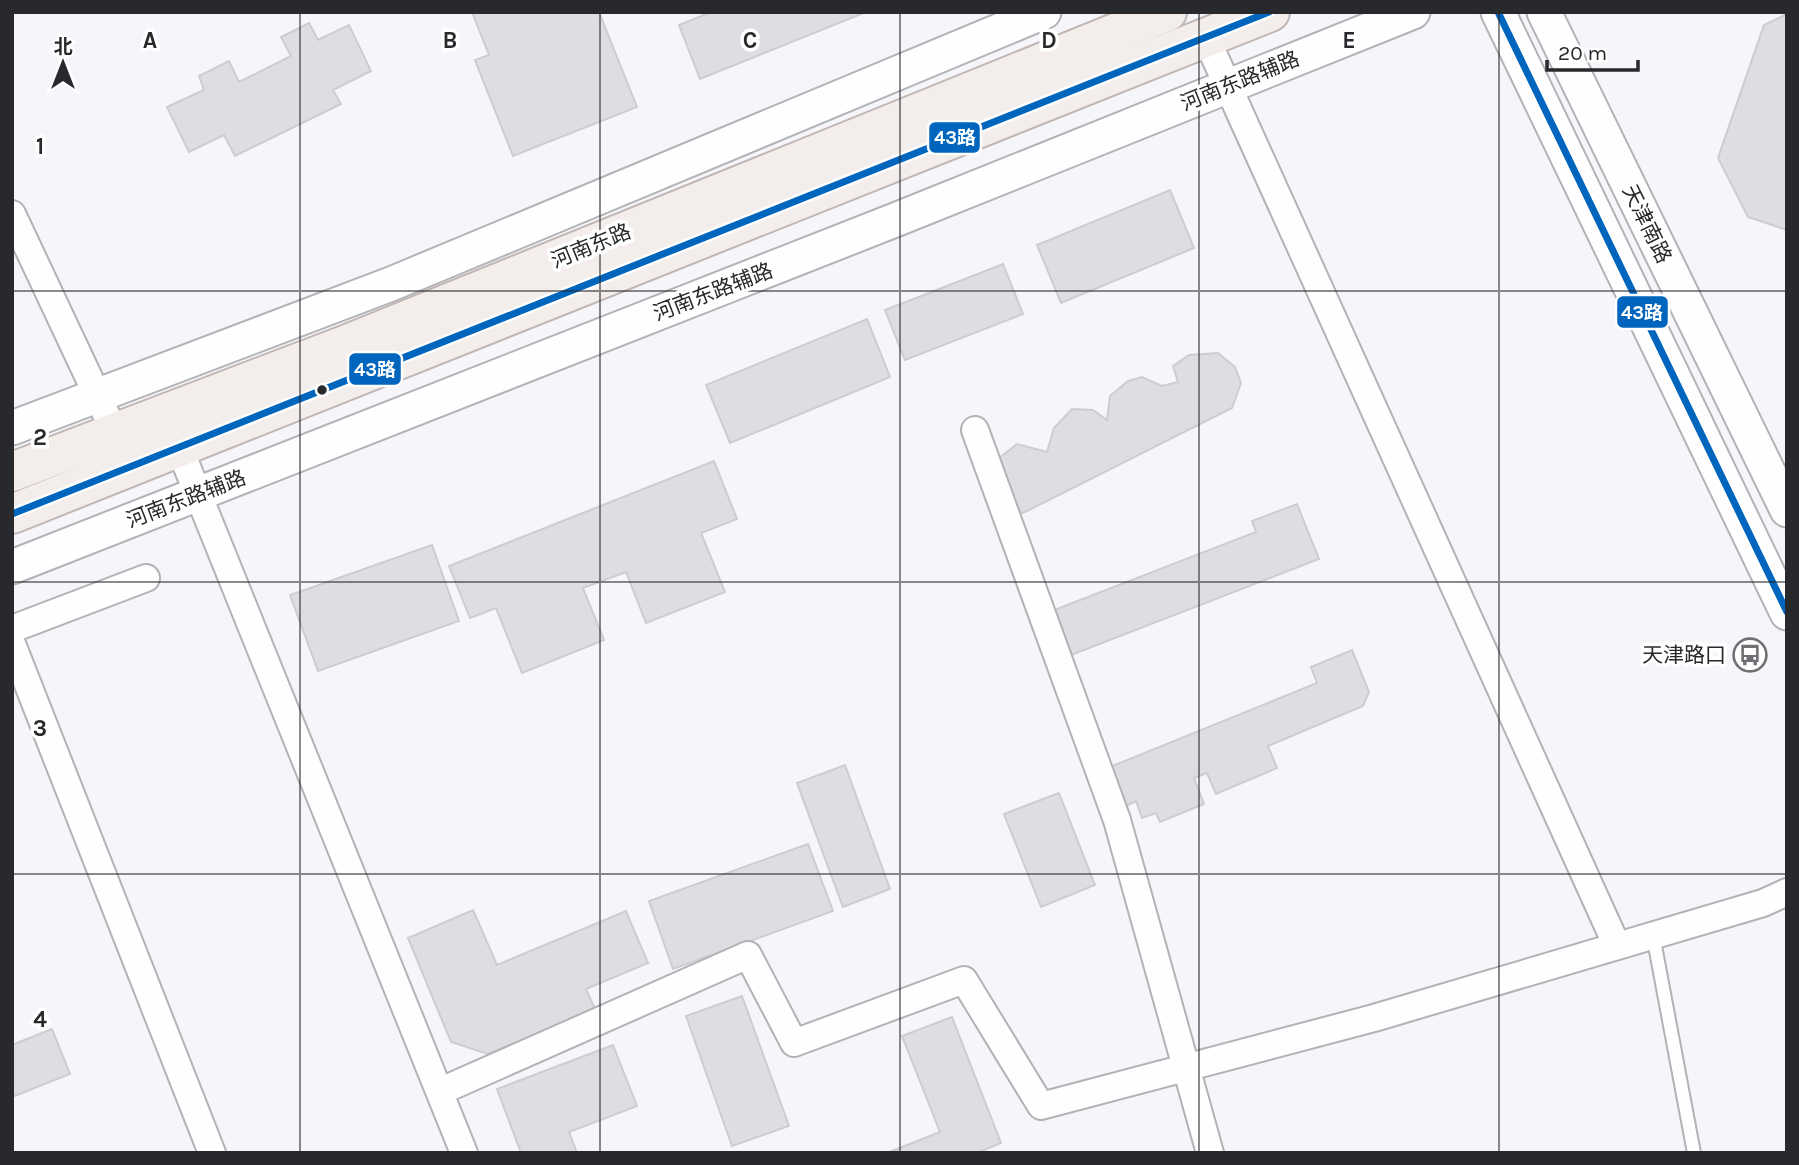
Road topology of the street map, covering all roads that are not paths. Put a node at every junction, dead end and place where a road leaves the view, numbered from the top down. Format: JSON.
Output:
{"nodes":[{"id":1,"x":1044,"y":12,"type":"edge"},
{"id":2,"x":1167,"y":12,"type":"edge"},
{"id":3,"x":1270,"y":12,"type":"edge"},
{"id":4,"x":1413,"y":12,"type":"edge"},
{"id":5,"x":1498,"y":12,"type":"edge"},
{"id":6,"x":1544,"y":12,"type":"edge"},
{"id":7,"x":1206,"y":38,"type":"junction"},
{"id":8,"x":1227,"y":86,"type":"junction"},
{"id":9,"x":12,"y":214,"type":"edge"},
{"id":10,"x":96,"y":394,"type":"junction"},
{"id":11,"x":12,"y":428,"type":"edge"},
{"id":12,"x":975,"y":430,"type":"dead end"},
{"id":13,"x":114,"y":431,"type":"junction"},
{"id":14,"x":179,"y":447,"type":"junction"},
{"id":15,"x":12,"y":472,"type":"edge"},
{"id":16,"x":198,"y":494,"type":"junction"},
{"id":17,"x":1787,"y":510,"type":"edge"},
{"id":18,"x":12,"y":513,"type":"edge"},
{"id":19,"x":12,"y":567,"type":"edge"},
{"id":20,"x":146,"y":578,"type":"dead end"},
{"id":21,"x":1787,"y":613,"type":"edge"},
{"id":22,"x":12,"y":629,"type":"edge"},
{"id":23,"x":12,"y":644,"type":"edge"},
{"id":24,"x":1787,"y":892,"type":"edge"},
{"id":25,"x":1653,"y":935,"type":"junction"},
{"id":26,"x":1617,"y":946,"type":"junction"},
{"id":27,"x":1186,"y":1067,"type":"junction"},
{"id":28,"x":441,"y":1091,"type":"junction"},
{"id":29,"x":212,"y":1153,"type":"edge"},
{"id":30,"x":464,"y":1153,"type":"edge"},
{"id":31,"x":1210,"y":1153,"type":"edge"},
{"id":32,"x":1694,"y":1153,"type":"edge"}],
"edges":[{"from":1,"to":10,"type":"street"},
{"from":2,"to":13,"type":"main road","name":"河南东路"},
{"from":3,"to":7,"type":"main road","name":"河南东路"},
{"from":4,"to":8,"type":"street","name":"河南东路辅路"},
{"from":5,"to":21,"type":"street"},
{"from":6,"to":17,"type":"street","name":"天津南路"},
{"from":7,"to":8,"type":"street"},
{"from":7,"to":14,"type":"main road","name":"河南东路"},
{"from":8,"to":16,"type":"street","name":"河南东路辅路"},
{"from":8,"to":26,"type":"street"},
{"from":9,"to":10,"type":"street"},
{"from":10,"to":11,"type":"street"},
{"from":10,"to":13,"type":"street"},
{"from":12,"to":27,"type":"street"},
{"from":13,"to":14,"type":"street"},
{"from":13,"to":15,"type":"main road","name":"河南东路"},
{"from":14,"to":16,"type":"street"},
{"from":14,"to":18,"type":"main road","name":"河南东路"},
{"from":16,"to":19,"type":"street","name":"河南东路辅路"},
{"from":16,"to":28,"type":"street"},
{"from":20,"to":22,"type":"street"},
{"from":23,"to":29,"type":"street"},
{"from":24,"to":25,"type":"street"},
{"from":25,"to":26,"type":"street"},
{"from":25,"to":32,"type":"lane"},
{"from":26,"to":27,"type":"street"},
{"from":27,"to":28,"type":"street"},
{"from":27,"to":31,"type":"street"},
{"from":28,"to":30,"type":"street"}]}
